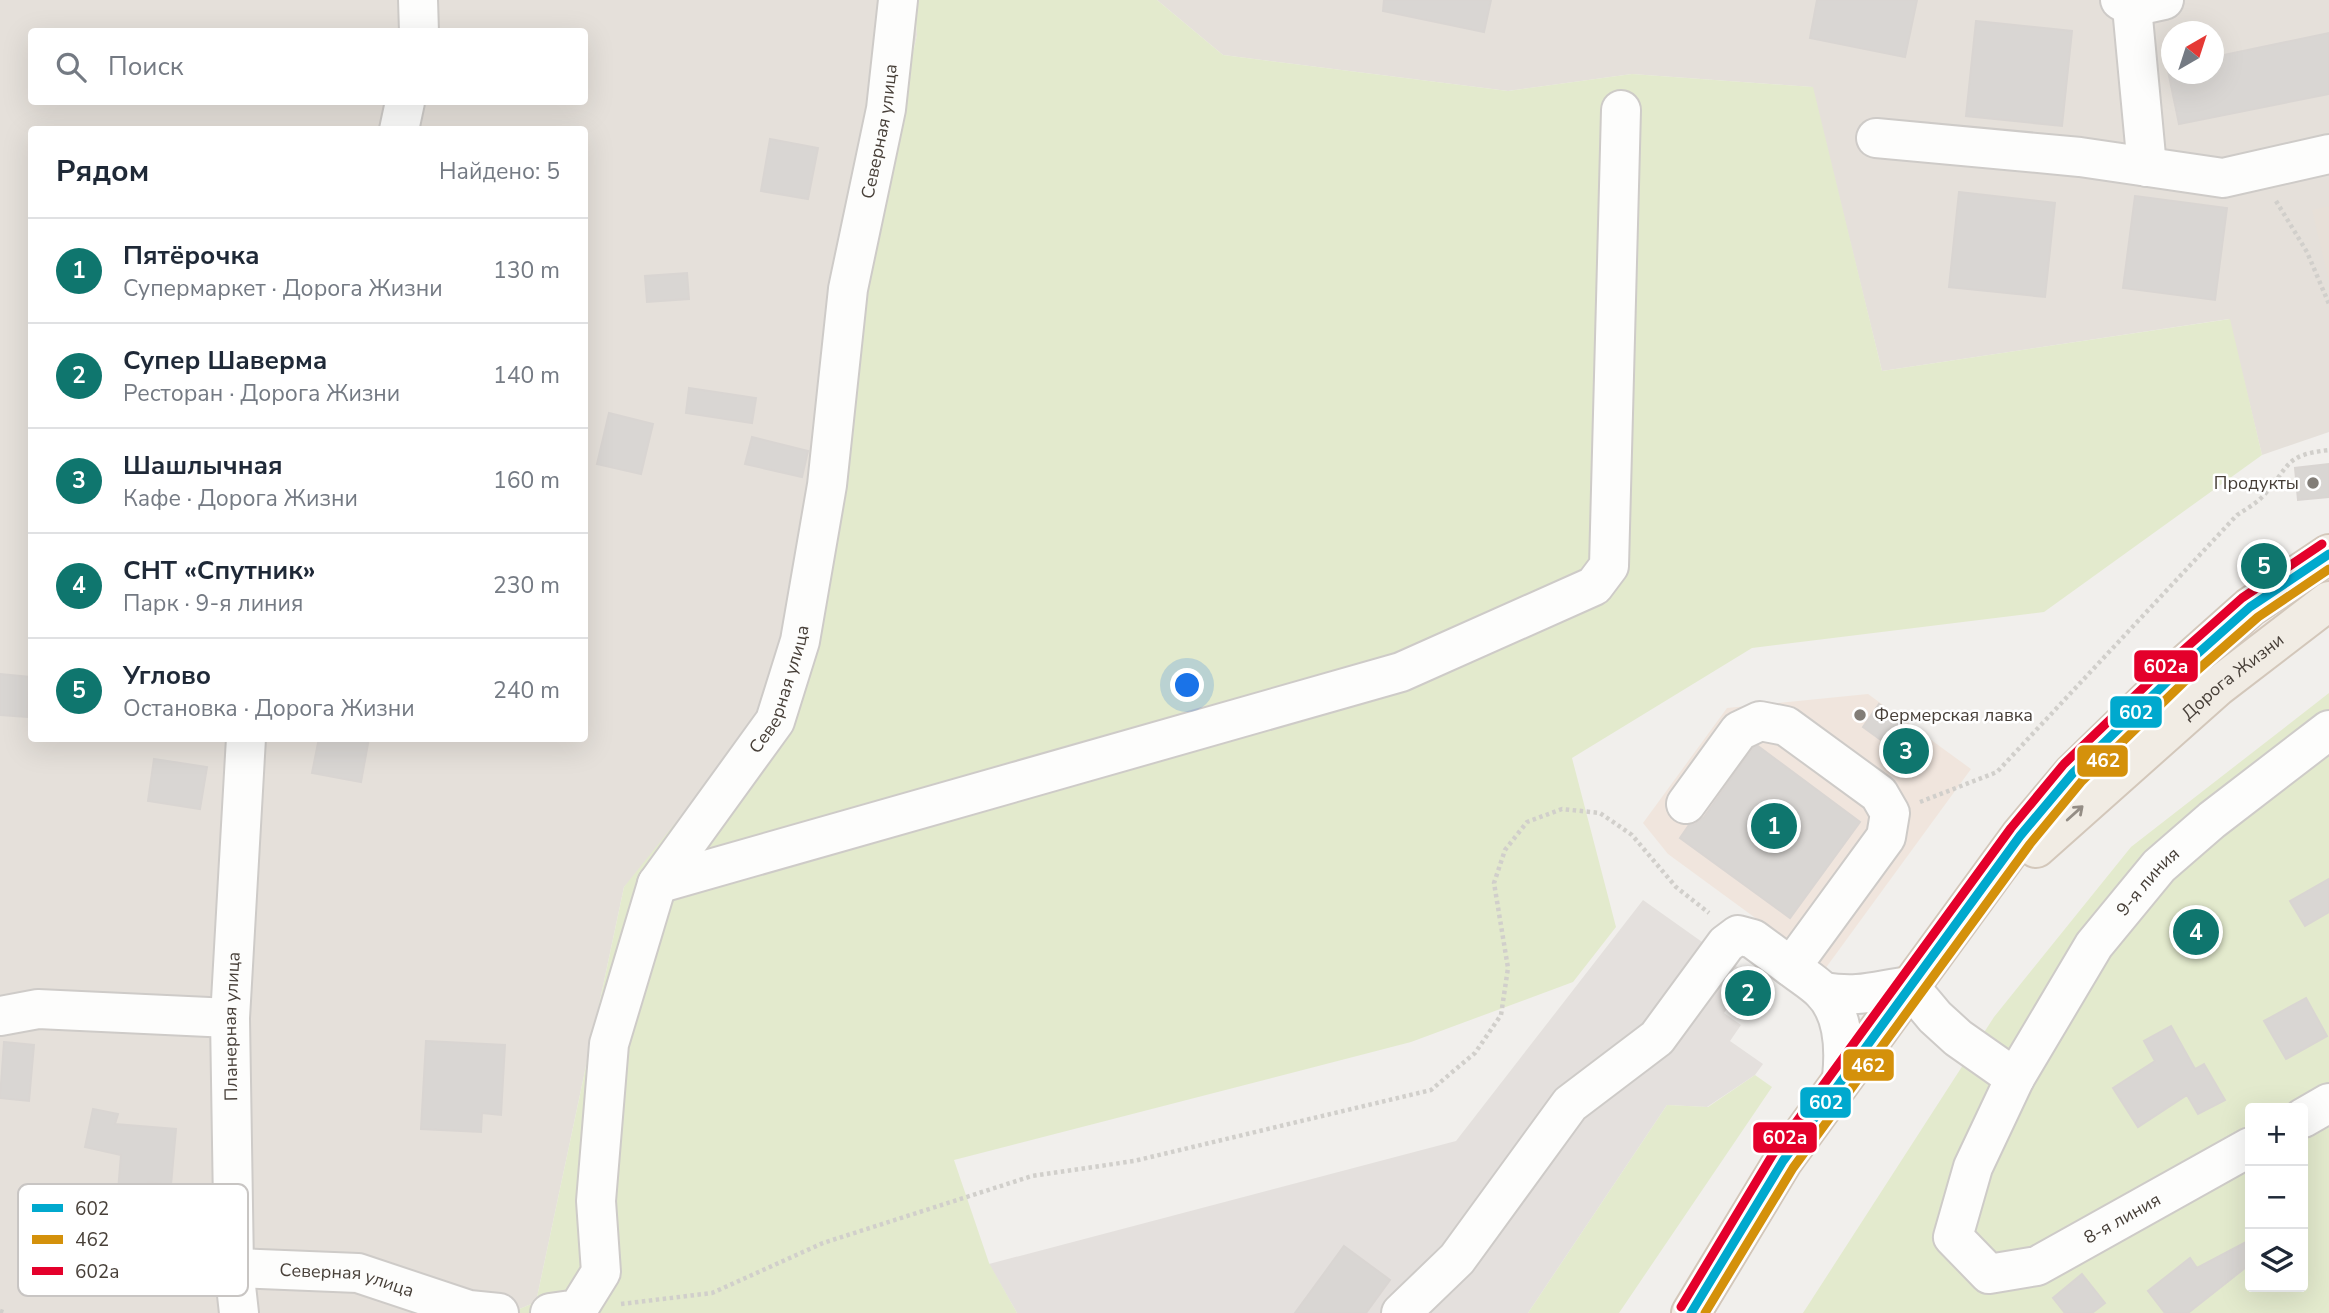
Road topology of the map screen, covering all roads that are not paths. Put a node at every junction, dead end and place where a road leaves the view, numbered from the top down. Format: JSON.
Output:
{"nodes":[{"id":1,"x":418,"y":0,"type":"edge"},
{"id":2,"x":898,"y":0,"type":"edge"},
{"id":3,"x":2139,"y":2,"type":"edge"},
{"id":4,"x":419,"y":28,"type":"edge"},
{"id":5,"x":404,"y":105,"type":"edge"},
{"id":6,"x":1621,"y":110,"type":"dead end"},
{"id":7,"x":400,"y":126,"type":"edge"},
{"id":8,"x":1876,"y":138,"type":"dead end"},
{"id":9,"x":2329,"y":154,"type":"edge"},
{"id":10,"x":2147,"y":167,"type":"junction"},
{"id":11,"x":2329,"y":554,"type":"edge"},
{"id":12,"x":2329,"y":601,"type":"edge"},
{"id":13,"x":2329,"y":730,"type":"edge"},
{"id":14,"x":246,"y":742,"type":"edge"},
{"id":15,"x":1686,"y":804,"type":"dead end"},
{"id":16,"x":657,"y":884,"type":"junction"},
{"id":17,"x":1954,"y":927,"type":"junction"},
{"id":18,"x":1791,"y":967,"type":"junction"},
{"id":19,"x":1909,"y":986,"type":"junction"},
{"id":20,"x":1823,"y":992,"type":"junction"},
{"id":21,"x":0,"y":1016,"type":"edge"},
{"id":22,"x":230,"y":1018,"type":"junction"},
{"id":23,"x":1842,"y":1078,"type":"junction"},
{"id":24,"x":2015,"y":1078,"type":"junction"},
{"id":25,"x":2329,"y":1103,"type":"edge"},
{"id":26,"x":2308,"y":1115,"type":"edge"},
{"id":27,"x":2245,"y":1150,"type":"edge"},
{"id":28,"x":233,"y":1184,"type":"edge"},
{"id":29,"x":248,"y":1268,"type":"edge"},
{"id":30,"x":1989,"y":1274,"type":"joint"},
{"id":31,"x":564,"y":1311,"type":"edge"},
{"id":32,"x":499,"y":1313,"type":"edge"},
{"id":33,"x":1401,"y":1313,"type":"edge"},
{"id":34,"x":1691,"y":1313,"type":"edge"}],
"edges":[{"from":1,"to":4,"type":"street"},
{"from":2,"to":16,"type":"street","name":"Северная улица"},
{"from":3,"to":10,"type":"street"},
{"from":5,"to":7,"type":"street"},
{"from":6,"to":16,"type":"street"},
{"from":8,"to":10,"type":"street"},
{"from":9,"to":10,"type":"street"},
{"from":11,"to":17,"type":"main road","name":"Дорога Жизни"},
{"from":17,"to":12,"type":"main road","name":"Дорога Жизни","one_way":true},
{"from":13,"to":24,"type":"street","name":"9-я линия"},
{"from":14,"to":22,"type":"street","name":"Планерная улица"},
{"from":15,"to":18,"type":"street"},
{"from":16,"to":31,"type":"street","name":"Северная улица"},
{"from":17,"to":19,"type":"main road","name":"Дорога Жизни"},
{"from":18,"to":20,"type":"street"},
{"from":18,"to":33,"type":"street"},
{"from":19,"to":20,"type":"street"},
{"from":19,"to":23,"type":"main road","name":"Дорога Жизни"},
{"from":19,"to":24,"type":"street"},
{"from":20,"to":23,"type":"street"},
{"from":21,"to":22,"type":"street"},
{"from":22,"to":28,"type":"street","name":"Планерная улица"},
{"from":23,"to":34,"type":"main road","name":"Дорога Жизни"},
{"from":24,"to":30,"type":"street","name":"9-я линия"},
{"from":25,"to":26,"type":"street"},
{"from":27,"to":30,"type":"street","name":"8-я линия"},
{"from":29,"to":32,"type":"street","name":"Северная улица"}]}
